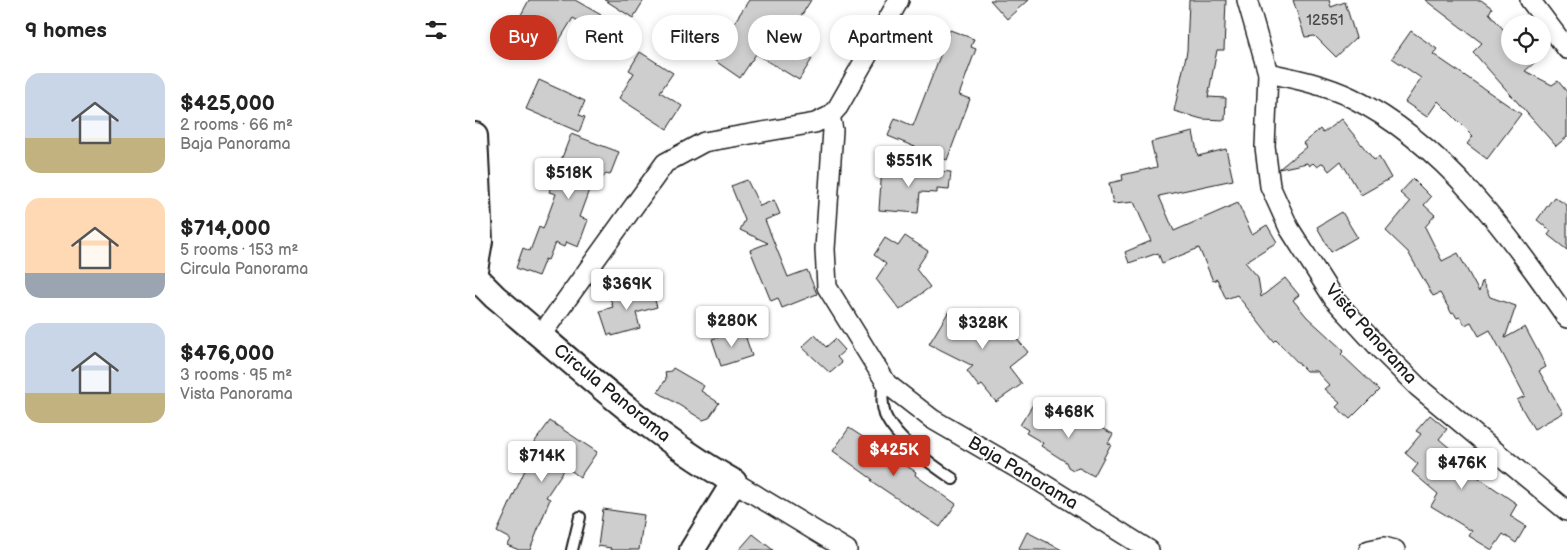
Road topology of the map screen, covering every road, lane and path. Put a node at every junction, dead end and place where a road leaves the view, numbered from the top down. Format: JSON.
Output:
{"nodes":[{"id":1,"x":899,"y":0,"type":"edge"},
{"id":2,"x":1247,"y":0,"type":"edge"},
{"id":3,"x":1530,"y":0,"type":"edge"},
{"id":4,"x":1567,"y":50,"type":"edge"},
{"id":5,"x":1268,"y":73,"type":"junction"},
{"id":6,"x":830,"y":116,"type":"junction"},
{"id":7,"x":475,"y":134,"type":"edge"},
{"id":8,"x":475,"y":270,"type":"edge"},
{"id":9,"x":475,"y":277,"type":"edge"},
{"id":10,"x":1567,"y":318,"type":"edge"},
{"id":11,"x":541,"y":335,"type":"junction"},
{"id":12,"x":884,"y":380,"type":"junction"},
{"id":13,"x":953,"y":479,"type":"dead end"},
{"id":14,"x":735,"y":482,"type":"junction"},
{"id":15,"x":1567,"y":511,"type":"edge"},
{"id":16,"x":580,"y":516,"type":"dead end"},
{"id":17,"x":572,"y":550,"type":"edge"},
{"id":18,"x":692,"y":550,"type":"edge"},
{"id":19,"x":847,"y":550,"type":"edge"},
{"id":20,"x":1149,"y":550,"type":"edge"},
{"id":21,"x":1369,"y":550,"type":"edge"},
{"id":22,"x":1395,"y":550,"type":"edge"}],
"edges":[{"from":1,"to":6,"type":"street"},
{"from":2,"to":5,"type":"street","name":"Vista Panorama"},
{"from":3,"to":4,"type":"street"},
{"from":5,"to":10,"type":"street"},
{"from":5,"to":15,"type":"street","name":"Vista Panorama"},
{"from":6,"to":11,"type":"street","name":"Circula Panorama"},
{"from":6,"to":12,"type":"street","name":"Baja Panorama"},
{"from":7,"to":8,"type":"street"},
{"from":9,"to":11,"type":"street"},
{"from":11,"to":14,"type":"street","name":"Circula Panorama"},
{"from":12,"to":13,"type":"lane"},
{"from":12,"to":20,"type":"street","name":"Baja Panorama"},
{"from":14,"to":18,"type":"street"},
{"from":14,"to":19,"type":"street","name":"Circula Panorama"},
{"from":16,"to":17,"type":"lane"},
{"from":21,"to":22,"type":"street"}]}
